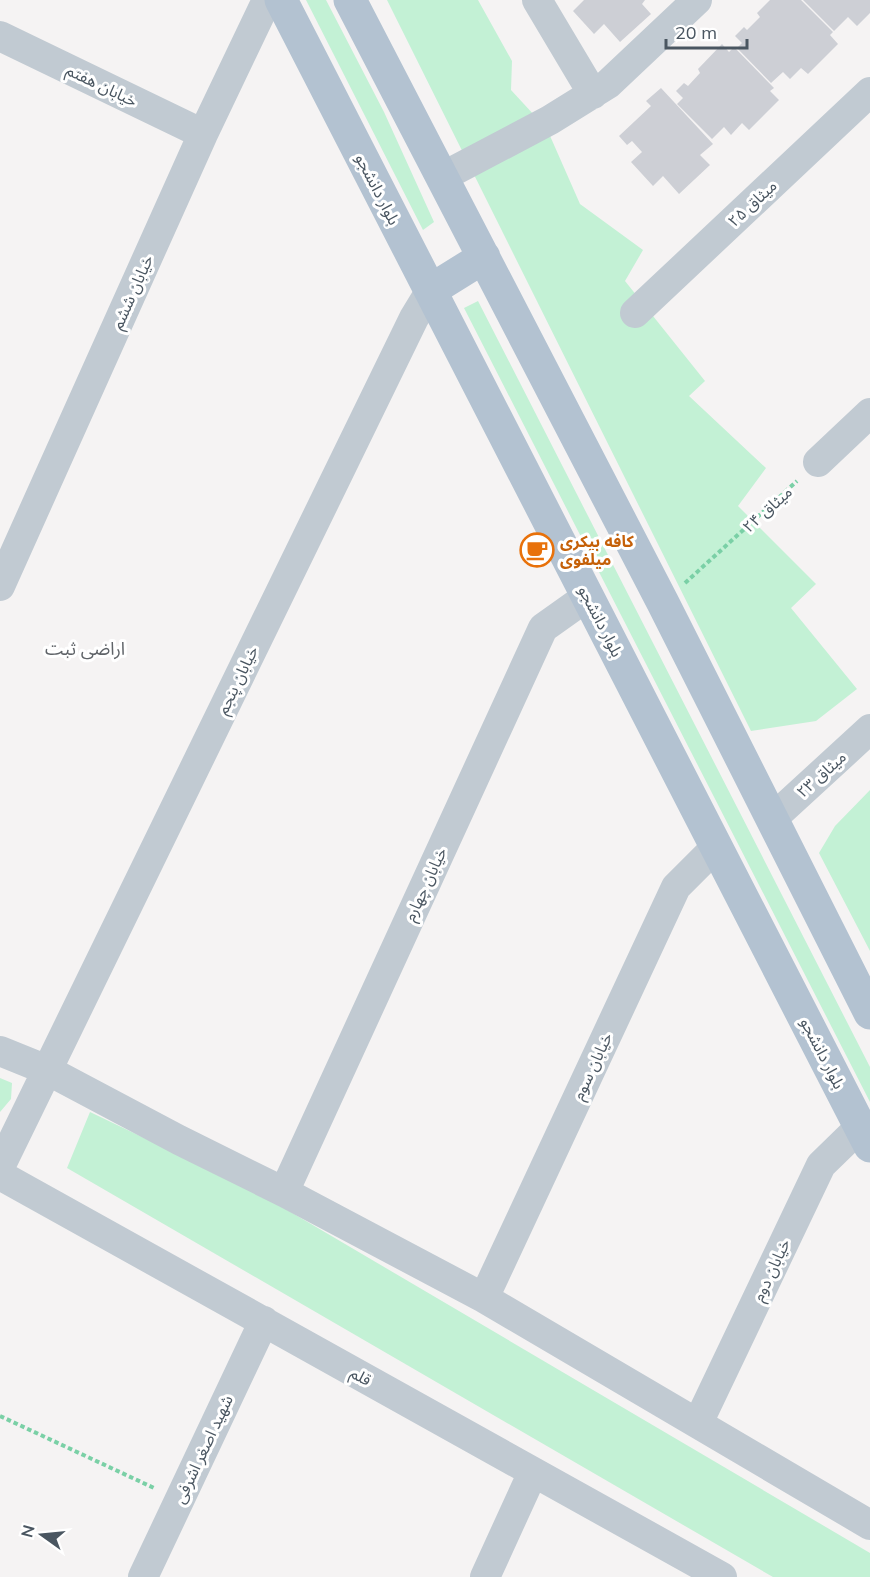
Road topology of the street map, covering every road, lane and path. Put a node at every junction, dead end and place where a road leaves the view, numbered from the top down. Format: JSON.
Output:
{"nodes":[{"id":1,"x":267,"y":0,"type":"edge"},
{"id":2,"x":281,"y":0,"type":"edge"},
{"id":3,"x":350,"y":0,"type":"edge"},
{"id":4,"x":537,"y":0,"type":"edge"},
{"id":5,"x":697,"y":0,"type":"edge"},
{"id":6,"x":0,"y":36,"type":"edge"},
{"id":7,"x":870,"y":92,"type":"edge"},
{"id":8,"x":593,"y":93,"type":"junction"},
{"id":9,"x":203,"y":134,"type":"junction"},
{"id":10,"x":442,"y":177,"type":"junction"},
{"id":11,"x":484,"y":257,"type":"junction"},
{"id":12,"x":431,"y":290,"type":"junction"},
{"id":13,"x":635,"y":313,"type":"dead end"},
{"id":14,"x":870,"y":413,"type":"edge"},
{"id":15,"x":818,"y":462,"type":"joint"},
{"id":16,"x":0,"y":586,"type":"edge"},
{"id":17,"x":588,"y":596,"type":"junction"},
{"id":18,"x":663,"y":603,"type":"junction"},
{"id":19,"x":870,"y":729,"type":"edge"},
{"id":20,"x":771,"y":819,"type":"junction"},
{"id":21,"x":717,"y":846,"type":"junction"},
{"id":22,"x":870,"y":1013,"type":"edge"},
{"id":23,"x":0,"y":1051,"type":"edge"},
{"id":24,"x":47,"y":1070,"type":"junction"},
{"id":25,"x":865,"y":1136,"type":"edge"},
{"id":26,"x":0,"y":1167,"type":"edge"},
{"id":27,"x":0,"y":1175,"type":"edge"},
{"id":28,"x":284,"y":1192,"type":"junction"},
{"id":29,"x":484,"y":1298,"type":"junction"},
{"id":30,"x":264,"y":1321,"type":"junction"},
{"id":31,"x":0,"y":1416,"type":"edge"},
{"id":32,"x":698,"y":1424,"type":"junction"},
{"id":33,"x":533,"y":1472,"type":"junction"},
{"id":34,"x":179,"y":1499,"type":"junction"},
{"id":35,"x":870,"y":1525,"type":"edge"},
{"id":36,"x":143,"y":1577,"type":"edge"},
{"id":37,"x":485,"y":1577,"type":"edge"},
{"id":38,"x":722,"y":1577,"type":"edge"}],
"edges":[{"from":1,"to":9,"type":"street","name":"خیابان ششم"},
{"from":2,"to":12,"type":"main road","name":"بلوار دانشجو"},
{"from":3,"to":10,"type":"main road"},
{"from":4,"to":8,"type":"street"},
{"from":5,"to":8,"type":"street"},
{"from":6,"to":9,"type":"street","name":"خیابان هفتم"},
{"from":7,"to":13,"type":"street","name":"میثاق ۲۵"},
{"from":8,"to":10,"type":"street"},
{"from":9,"to":16,"type":"street","name":"خیابان ششم"},
{"from":10,"to":11,"type":"main road"},
{"from":11,"to":12,"type":"main road"},
{"from":11,"to":18,"type":"main road"},
{"from":12,"to":17,"type":"main road","name":"بلوار دانشجو"},
{"from":12,"to":24,"type":"street","name":"خیابان پنجم"},
{"from":14,"to":15,"type":"street"},
{"from":15,"to":18,"type":"path","name":"میثاق ۲۴"},
{"from":17,"to":21,"type":"main road","name":"بلوار دانشجو"},
{"from":17,"to":28,"type":"street","name":"خیابان چهارم"},
{"from":18,"to":20,"type":"main road"},
{"from":19,"to":20,"type":"street","name":"میثاق ۲۳"},
{"from":20,"to":22,"type":"main road"},
{"from":21,"to":25,"type":"main road","name":"بلوار دانشجو"},
{"from":21,"to":29,"type":"street","name":"خیابان سوم"},
{"from":23,"to":24,"type":"street"},
{"from":24,"to":26,"type":"street","name":"خیابان پنجم"},
{"from":24,"to":28,"type":"street"},
{"from":25,"to":32,"type":"street","name":"خیابان دوم"},
{"from":27,"to":30,"type":"street","name":"قلم"},
{"from":28,"to":29,"type":"street"},
{"from":29,"to":32,"type":"street"},
{"from":30,"to":33,"type":"street","name":"قلم"},
{"from":30,"to":34,"type":"street","name":"شهید اصغر اشرفی"},
{"from":31,"to":34,"type":"path"},
{"from":32,"to":35,"type":"street"},
{"from":33,"to":37,"type":"street"},
{"from":33,"to":38,"type":"street","name":"قلم"},
{"from":34,"to":36,"type":"street","name":"شهید اصغر اشرفی"}]}
